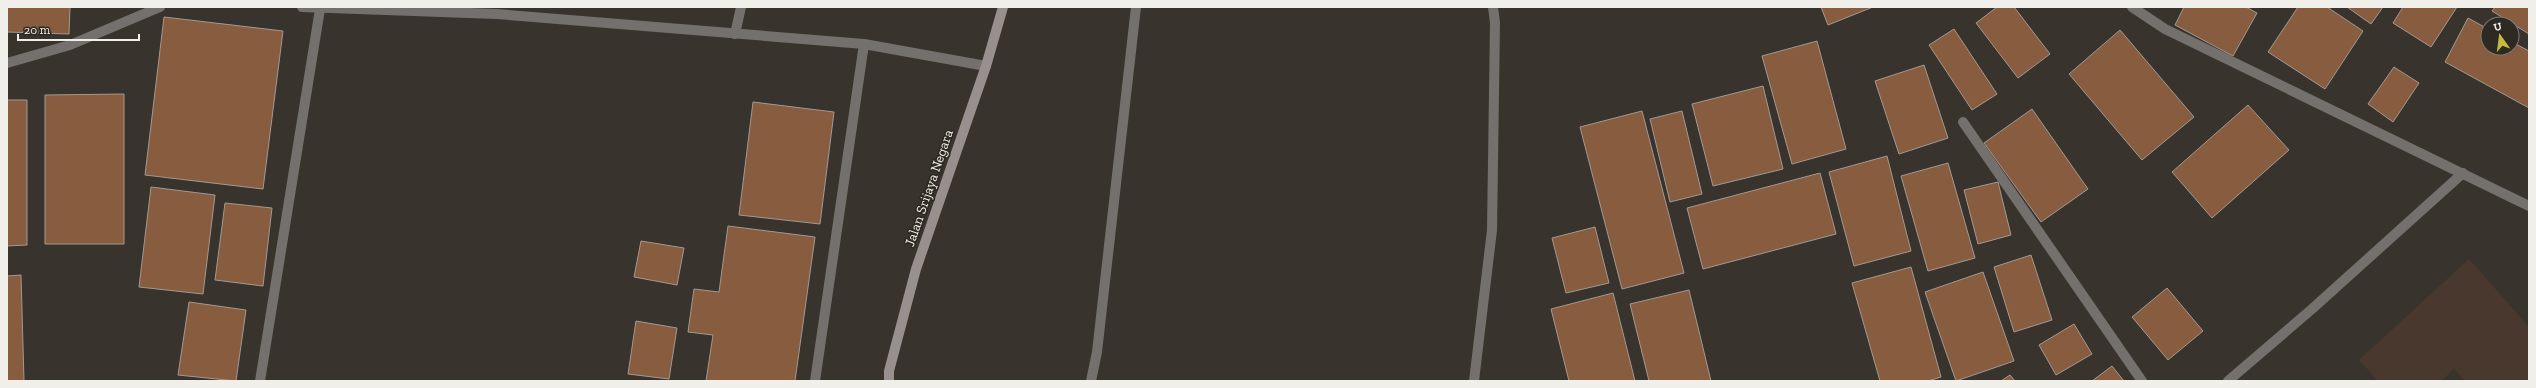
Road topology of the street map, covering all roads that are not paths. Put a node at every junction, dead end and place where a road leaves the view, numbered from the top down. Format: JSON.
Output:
{"nodes":[{"id":1,"x":160,"y":7,"type":"edge"},
{"id":2,"x":302,"y":7,"type":"edge"},
{"id":3,"x":742,"y":7,"type":"edge"},
{"id":4,"x":1003,"y":7,"type":"edge"},
{"id":5,"x":1136,"y":7,"type":"edge"},
{"id":6,"x":1493,"y":7,"type":"edge"},
{"id":7,"x":2132,"y":7,"type":"edge"},
{"id":8,"x":320,"y":9,"type":"junction"},
{"id":9,"x":497,"y":10,"type":"edge"},
{"id":10,"x":735,"y":34,"type":"junction"},
{"id":11,"x":864,"y":44,"type":"junction"},
{"id":12,"x":7,"y":62,"type":"edge"},
{"id":13,"x":986,"y":66,"type":"junction"},
{"id":14,"x":1963,"y":122,"type":"dead end"},
{"id":15,"x":2463,"y":173,"type":"junction"},
{"id":16,"x":2529,"y":206,"type":"edge"},
{"id":17,"x":260,"y":381,"type":"edge"},
{"id":18,"x":815,"y":381,"type":"edge"},
{"id":19,"x":889,"y":381,"type":"edge"},
{"id":20,"x":1091,"y":381,"type":"edge"},
{"id":21,"x":1474,"y":381,"type":"edge"},
{"id":22,"x":2142,"y":381,"type":"edge"},
{"id":23,"x":2228,"y":381,"type":"edge"}],
"edges":[{"from":1,"to":12,"type":"street"},
{"from":2,"to":8,"type":"street"},
{"from":3,"to":10,"type":"street"},
{"from":4,"to":13,"type":"main road","name":"Jalan Srijaya Negara"},
{"from":5,"to":20,"type":"street"},
{"from":6,"to":21,"type":"street"},
{"from":7,"to":15,"type":"street"},
{"from":8,"to":9,"type":"street"},
{"from":8,"to":17,"type":"street"},
{"from":9,"to":10,"type":"street"},
{"from":10,"to":11,"type":"street"},
{"from":11,"to":13,"type":"street"},
{"from":11,"to":18,"type":"street"},
{"from":13,"to":19,"type":"main road","name":"Jalan Srijaya Negara"},
{"from":14,"to":22,"type":"street"},
{"from":15,"to":16,"type":"street"},
{"from":15,"to":23,"type":"street"}]}
